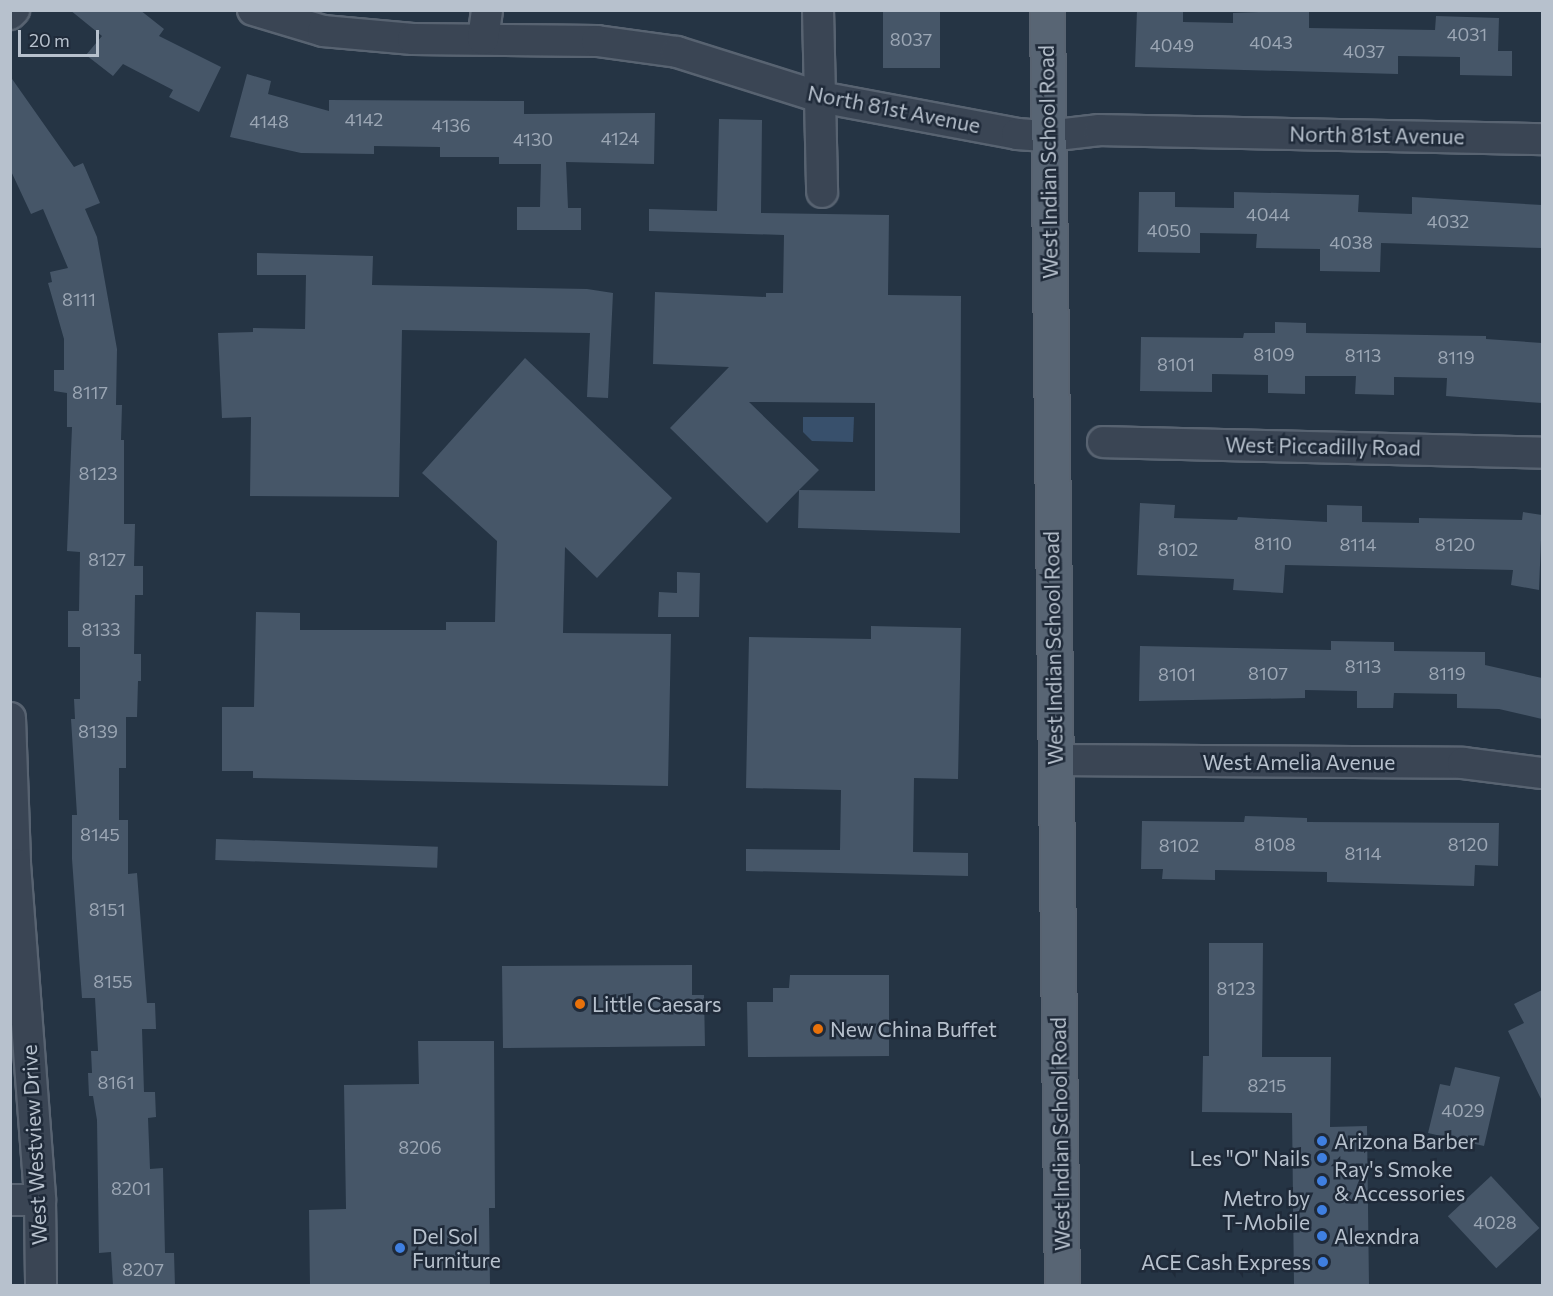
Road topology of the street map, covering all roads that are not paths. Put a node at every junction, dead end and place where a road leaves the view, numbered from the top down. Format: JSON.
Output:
{"nodes":[{"id":1,"x":14,"y":10,"type":"edge"},
{"id":2,"x":253,"y":10,"type":"edge"},
{"id":3,"x":818,"y":10,"type":"edge"},
{"id":4,"x":1047,"y":10,"type":"edge"},
{"id":5,"x":10,"y":14,"type":"edge"},
{"id":6,"x":485,"y":25,"type":"edge"},
{"id":7,"x":820,"y":97,"type":"junction"},
{"id":8,"x":1048,"y":136,"type":"junction"},
{"id":9,"x":1542,"y":139,"type":"edge"},
{"id":10,"x":822,"y":192,"type":"dead end"},
{"id":11,"x":1103,"y":442,"type":"dead end"},
{"id":12,"x":1542,"y":453,"type":"edge"},
{"id":13,"x":10,"y":718,"type":"edge"},
{"id":14,"x":1055,"y":760,"type":"junction"},
{"id":15,"x":1542,"y":773,"type":"edge"},
{"id":16,"x":13,"y":864,"type":"edge"},
{"id":17,"x":10,"y":1200,"type":"edge"},
{"id":18,"x":40,"y":1200,"type":"junction"},
{"id":19,"x":41,"y":1286,"type":"edge"},
{"id":20,"x":1062,"y":1286,"type":"edge"}],
"edges":[{"from":1,"to":5,"type":"street"},
{"from":2,"to":6,"type":"street","name":"North 81st Avenue"},
{"from":3,"to":7,"type":"street"},
{"from":4,"to":8,"type":"main road","name":"West Indian School Road"},
{"from":6,"to":7,"type":"street","name":"North 81st Avenue"},
{"from":7,"to":8,"type":"street","name":"North 81st Avenue"},
{"from":7,"to":10,"type":"street"},
{"from":8,"to":9,"type":"street","name":"North 81st Avenue"},
{"from":8,"to":14,"type":"main road","name":"West Indian School Road"},
{"from":11,"to":12,"type":"street","name":"West Piccadilly Road"},
{"from":13,"to":16,"type":"street","name":"West Westview Drive"},
{"from":14,"to":15,"type":"street","name":"West Amelia Avenue"},
{"from":14,"to":20,"type":"main road","name":"West Indian School Road"},
{"from":16,"to":18,"type":"street","name":"West Westview Drive"},
{"from":17,"to":18,"type":"street"},
{"from":18,"to":19,"type":"street","name":"West Westview Drive"}]}
